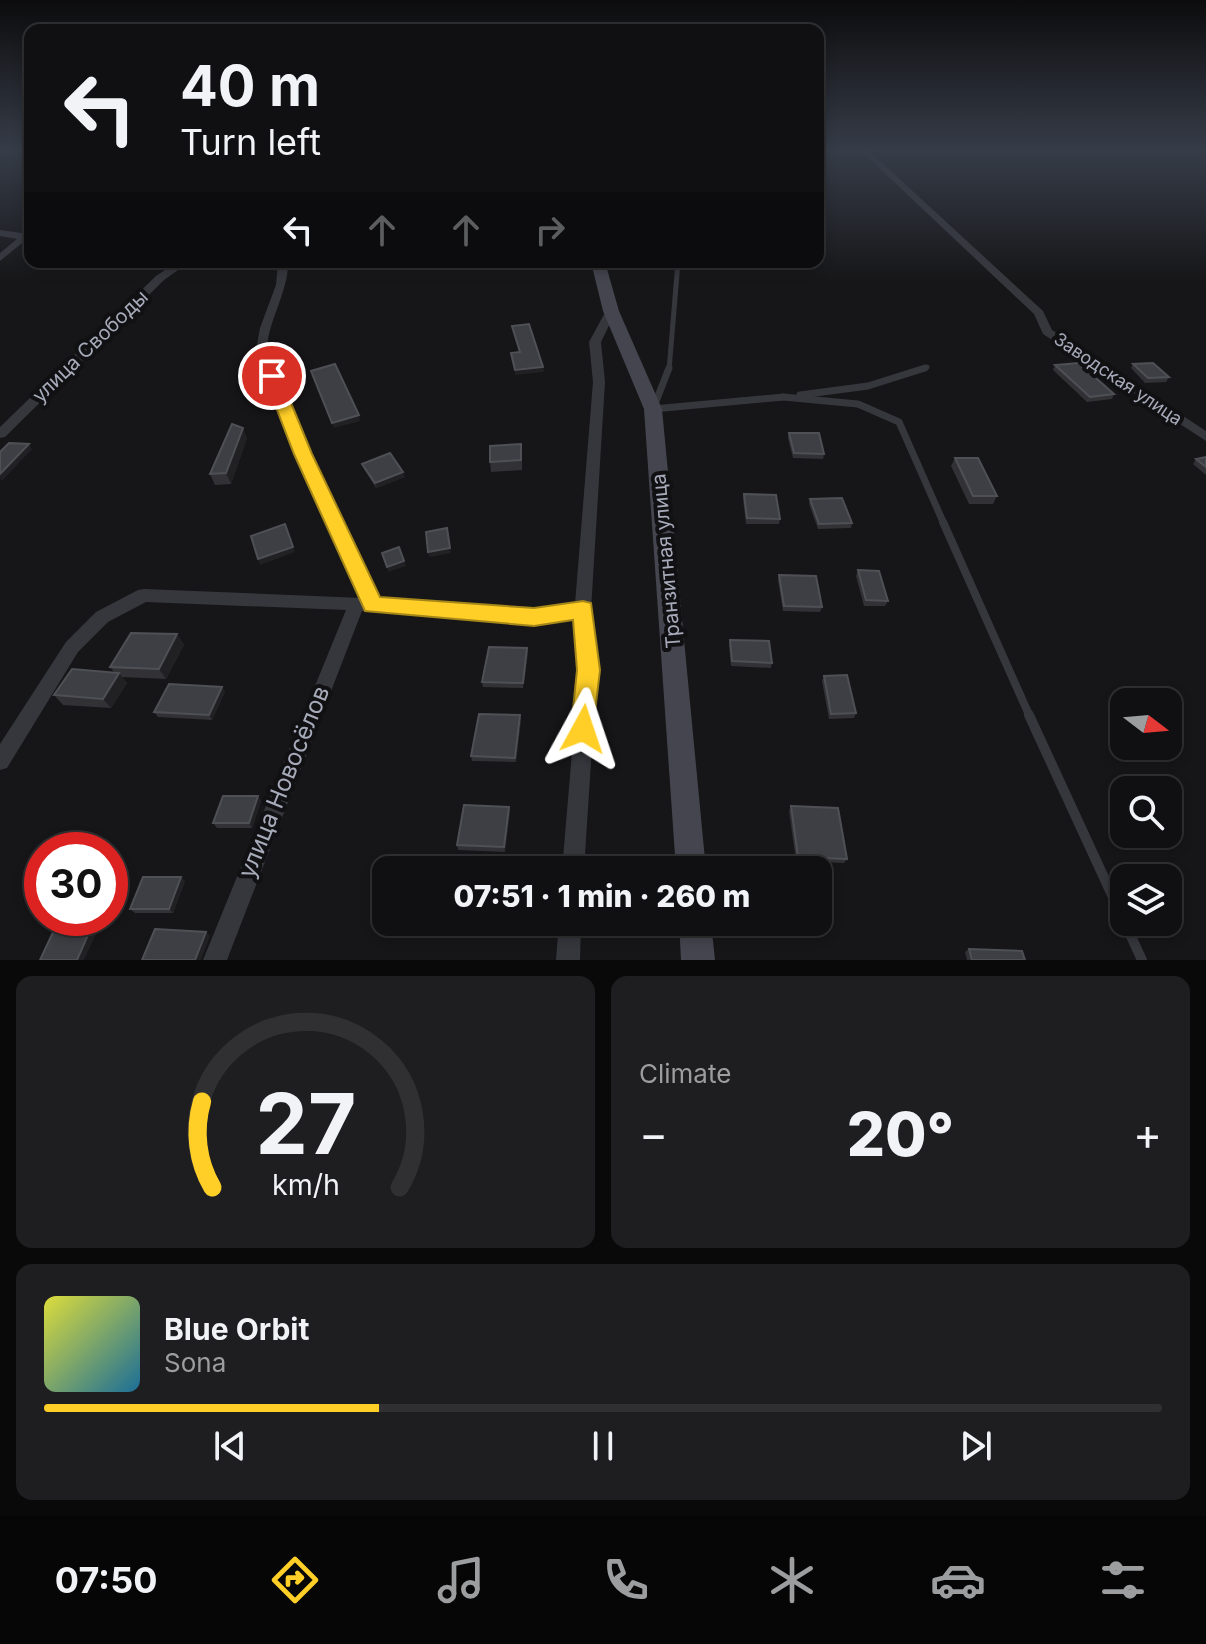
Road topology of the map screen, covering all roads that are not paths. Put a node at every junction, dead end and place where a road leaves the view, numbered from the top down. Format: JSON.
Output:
{"nodes":[{"id":1,"x":911,"y":194,"type":"edge"},
{"id":2,"x":0,"y":233,"type":"edge"},
{"id":3,"x":0,"y":258,"type":"edge"},
{"id":4,"x":175,"y":268,"type":"edge"},
{"id":5,"x":284,"y":268,"type":"edge"},
{"id":6,"x":600,"y":268,"type":"edge"},
{"id":7,"x":678,"y":268,"type":"edge"},
{"id":8,"x":611,"y":311,"type":"junction"},
{"id":9,"x":927,"y":367,"type":"dead end"},
{"id":10,"x":783,"y":397,"type":"junction"},
{"id":11,"x":653,"y":409,"type":"junction"},
{"id":12,"x":0,"y":434,"type":"edge"},
{"id":13,"x":1206,"y":437,"type":"edge"},
{"id":14,"x":365,"y":605,"type":"junction"},
{"id":15,"x":583,"y":610,"type":"junction"},
{"id":16,"x":0,"y":761,"type":"edge"},
{"id":17,"x":574,"y":856,"type":"edge"},
{"id":18,"x":690,"y":856,"type":"edge"},
{"id":19,"x":569,"y":936,"type":"edge"},
{"id":20,"x":696,"y":936,"type":"edge"},
{"id":21,"x":215,"y":960,"type":"edge"},
{"id":22,"x":568,"y":960,"type":"edge"},
{"id":23,"x":698,"y":960,"type":"edge"},
{"id":24,"x":1142,"y":960,"type":"edge"}],
"edges":[{"from":1,"to":13,"type":"street","name":"Заводская улица"},
{"from":2,"to":3,"type":"street"},
{"from":4,"to":12,"type":"street","name":"улица Свободы"},
{"from":5,"to":14,"type":"street"},
{"from":6,"to":8,"type":"main road","name":"Транзитная улица"},
{"from":7,"to":11,"type":"lane"},
{"from":8,"to":11,"type":"main road","name":"Транзитная улица"},
{"from":8,"to":15,"type":"street"},
{"from":9,"to":10,"type":"lane"},
{"from":10,"to":11,"type":"lane"},
{"from":10,"to":24,"type":"lane"},
{"from":11,"to":18,"type":"main road","name":"Транзитная улица"},
{"from":14,"to":15,"type":"street"},
{"from":14,"to":16,"type":"street"},
{"from":14,"to":21,"type":"street","name":"улица Новосёлов"},
{"from":15,"to":17,"type":"street"},
{"from":19,"to":22,"type":"street"},
{"from":20,"to":23,"type":"main road"}]}
